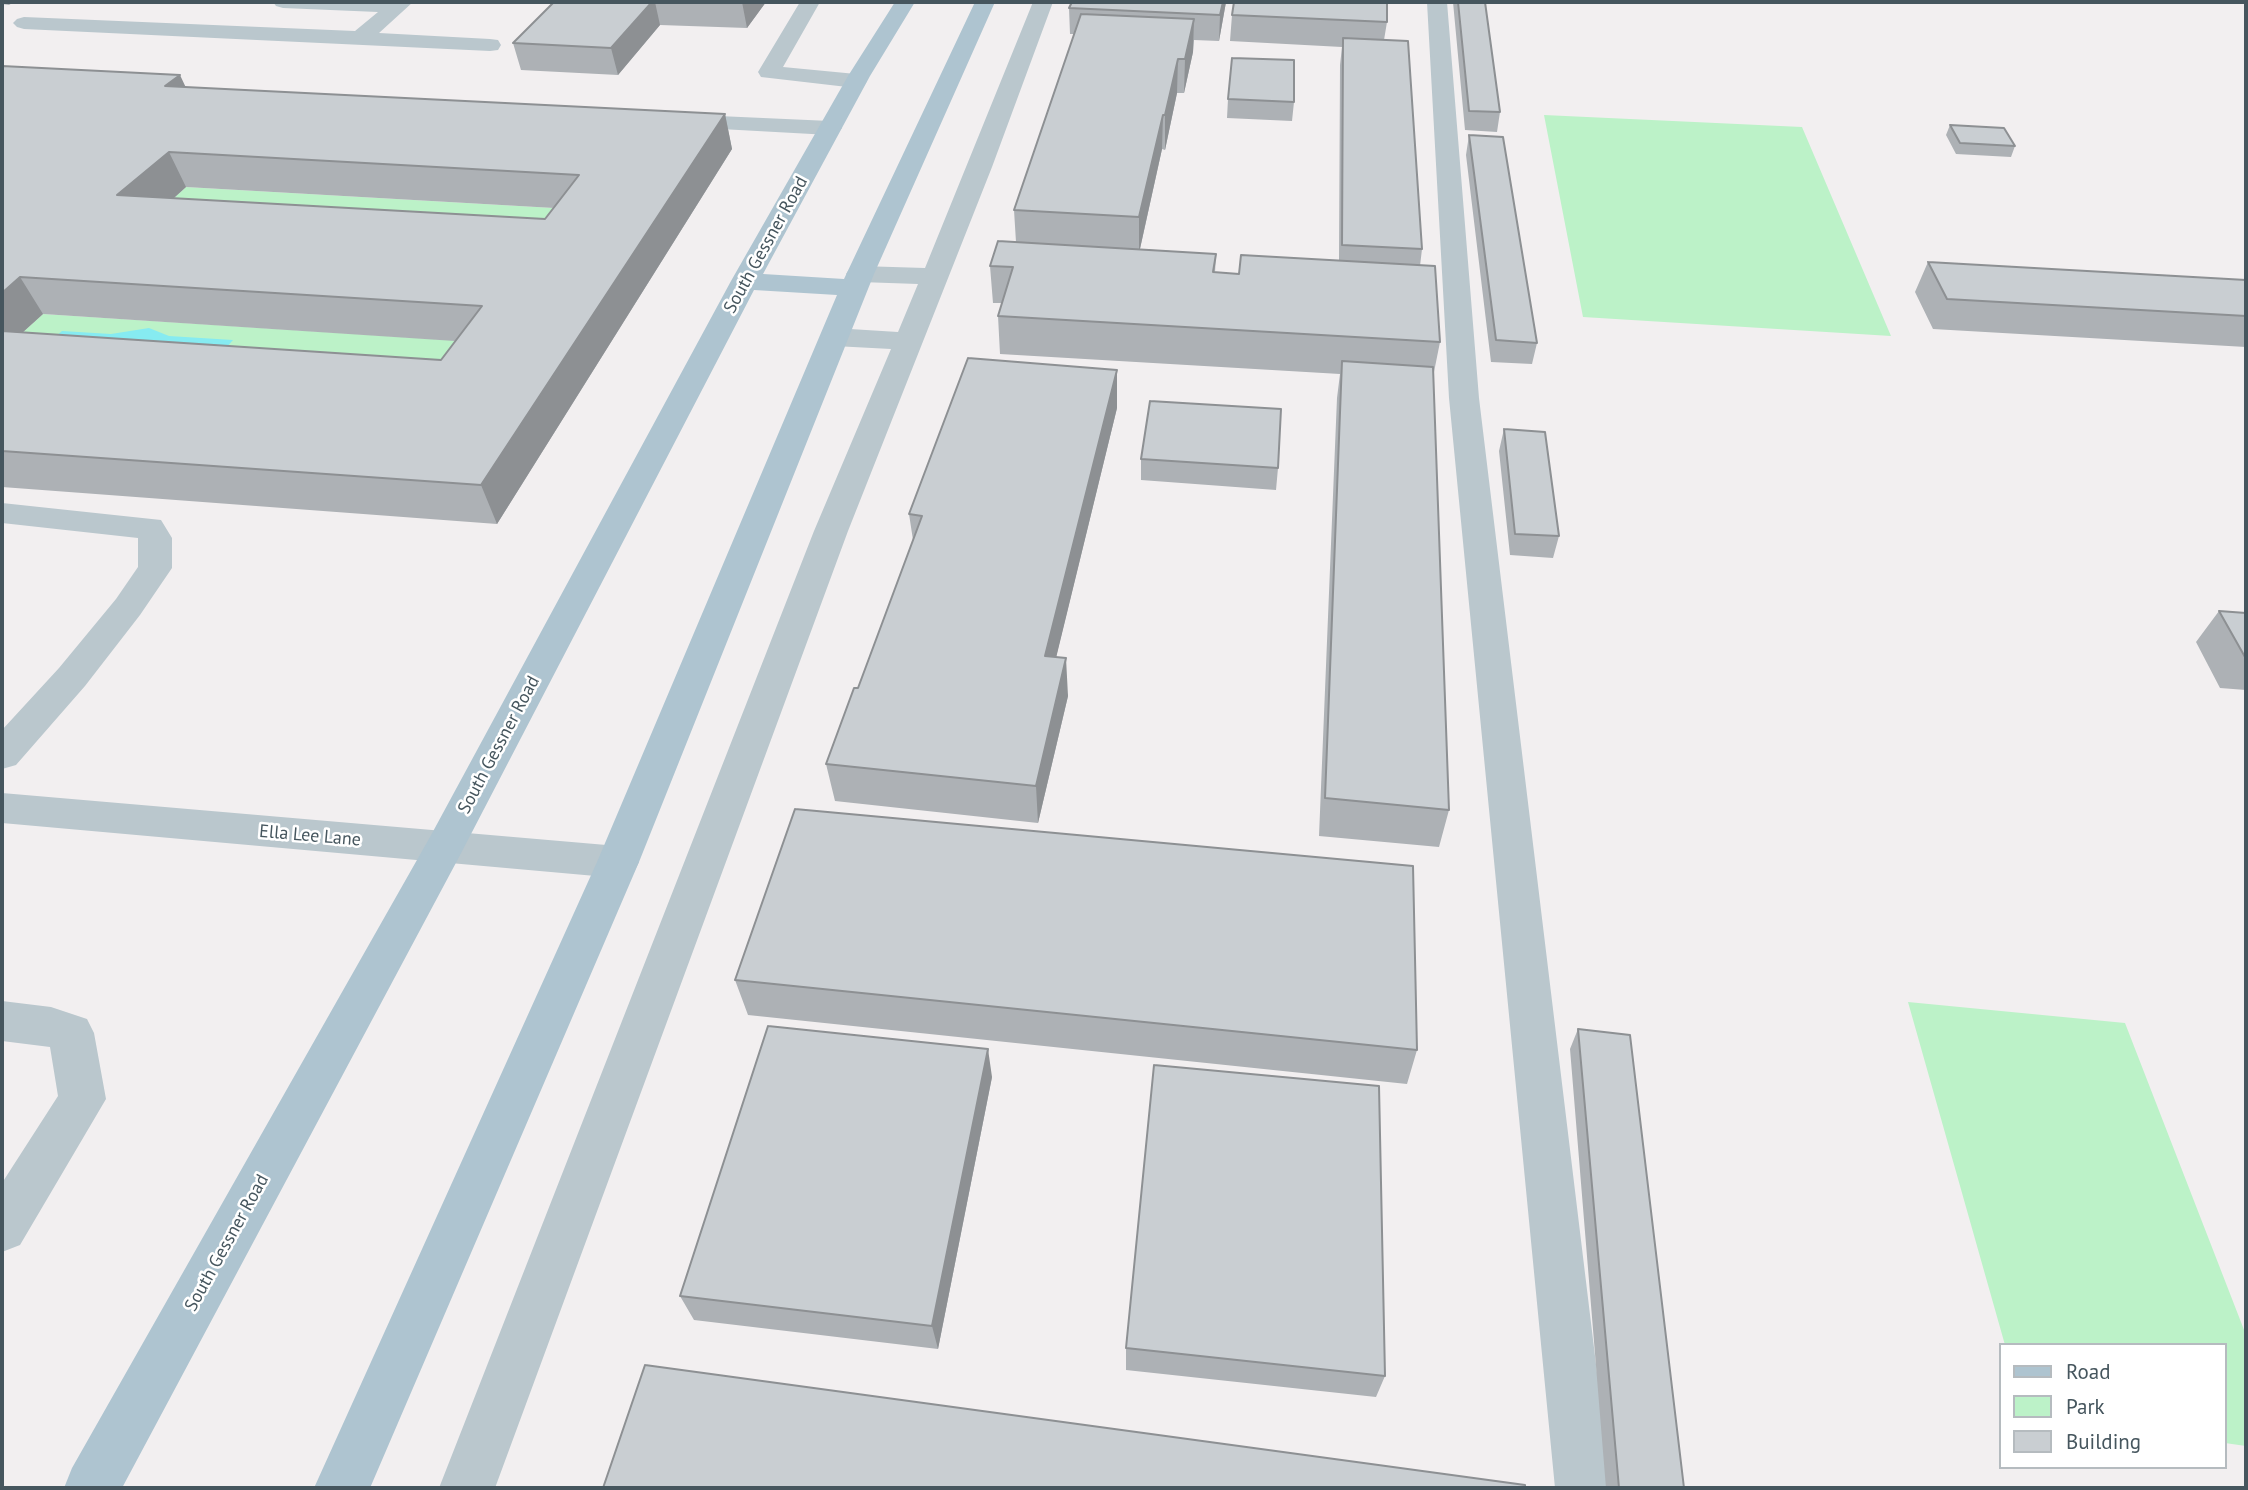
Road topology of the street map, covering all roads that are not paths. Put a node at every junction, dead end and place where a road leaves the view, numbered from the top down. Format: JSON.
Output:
{"nodes":[{"id":1,"x":58,"y":2,"type":"edge"},
{"id":2,"x":283,"y":2,"type":"edge"},
{"id":3,"x":810,"y":2,"type":"edge"},
{"id":4,"x":905,"y":2,"type":"edge"},
{"id":5,"x":985,"y":2,"type":"edge"},
{"id":6,"x":1044,"y":2,"type":"edge"},
{"id":7,"x":1437,"y":2,"type":"edge"},
{"id":8,"x":400,"y":4,"type":"edge"},
{"id":9,"x":2,"y":22,"type":"edge"},
{"id":10,"x":24,"y":23,"type":"junction"},
{"id":11,"x":360,"y":38,"type":"junction"},
{"id":12,"x":490,"y":45,"type":"dead end"},
{"id":13,"x":856,"y":82,"type":"junction"},
{"id":14,"x":648,"y":119,"type":"edge"},
{"id":15,"x":830,"y":128,"type":"junction"},
{"id":16,"x":935,"y":277,"type":"junction"},
{"id":17,"x":745,"y":281,"type":"junction"},
{"id":18,"x":857,"y":281,"type":"junction"},
{"id":19,"x":834,"y":337,"type":"junction"},
{"id":20,"x":909,"y":341,"type":"junction"},
{"id":21,"x":2,"y":513,"type":"edge"},
{"id":22,"x":2,"y":755,"type":"edge"},
{"id":23,"x":2,"y":808,"type":"edge"},
{"id":24,"x":444,"y":849,"type":"junction"},
{"id":25,"x":618,"y":862,"type":"junction"},
{"id":26,"x":2,"y":1021,"type":"edge"},
{"id":27,"x":2,"y":1228,"type":"edge"},
{"id":28,"x":92,"y":1488,"type":"edge"},
{"id":29,"x":342,"y":1488,"type":"edge"},
{"id":30,"x":467,"y":1488,"type":"edge"},
{"id":31,"x":1583,"y":1488,"type":"edge"}],
"edges":[{"from":1,"to":10,"type":"street"},
{"from":2,"to":8,"type":"street"},
{"from":3,"to":13,"type":"street"},
{"from":4,"to":13,"type":"main road","name":"South Gessner Road"},
{"from":5,"to":18,"type":"main road"},
{"from":6,"to":16,"type":"street"},
{"from":7,"to":31,"type":"street"},
{"from":8,"to":11,"type":"street"},
{"from":9,"to":10,"type":"street"},
{"from":10,"to":11,"type":"street"},
{"from":11,"to":12,"type":"street"},
{"from":13,"to":15,"type":"main road","name":"South Gessner Road"},
{"from":14,"to":15,"type":"street"},
{"from":15,"to":17,"type":"main road","name":"South Gessner Road"},
{"from":16,"to":18,"type":"street"},
{"from":16,"to":20,"type":"street"},
{"from":17,"to":18,"type":"main road"},
{"from":17,"to":24,"type":"main road","name":"South Gessner Road"},
{"from":18,"to":19,"type":"main road"},
{"from":19,"to":20,"type":"street"},
{"from":19,"to":25,"type":"main road"},
{"from":20,"to":30,"type":"street"},
{"from":21,"to":22,"type":"street"},
{"from":23,"to":24,"type":"street","name":"Ella Lee Lane"},
{"from":24,"to":25,"type":"street","name":"Ella Lee Lane"},
{"from":24,"to":28,"type":"main road","name":"South Gessner Road"},
{"from":25,"to":29,"type":"main road"},
{"from":26,"to":27,"type":"street"}]}
